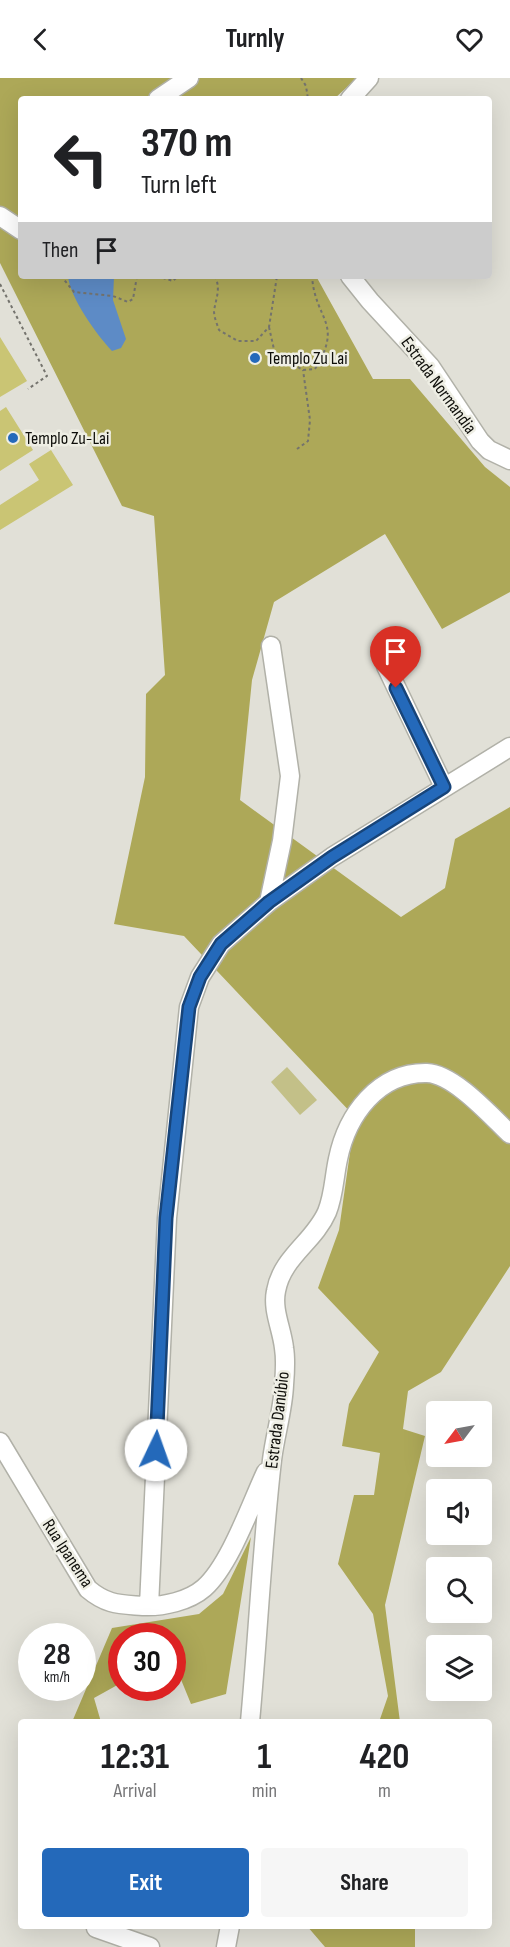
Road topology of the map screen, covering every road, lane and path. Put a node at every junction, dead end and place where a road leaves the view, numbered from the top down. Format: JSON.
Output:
{"nodes":[{"id":1,"x":189,"y":78,"type":"edge"},
{"id":2,"x":301,"y":78,"type":"edge"},
{"id":3,"x":369,"y":78,"type":"edge"},
{"id":4,"x":162,"y":96,"type":"edge"},
{"id":5,"x":308,"y":96,"type":"edge"},
{"id":6,"x":353,"y":96,"type":"edge"},
{"id":7,"x":0,"y":216,"type":"edge"},
{"id":8,"x":18,"y":228,"type":"edge"},
{"id":9,"x":63,"y":279,"type":"edge"},
{"id":10,"x":136,"y":279,"type":"edge"},
{"id":11,"x":216,"y":279,"type":"edge"},
{"id":12,"x":277,"y":279,"type":"edge"},
{"id":13,"x":312,"y":279,"type":"edge"},
{"id":14,"x":352,"y":279,"type":"edge"},
{"id":15,"x":0,"y":284,"type":"edge"},
{"id":16,"x":269,"y":327,"type":"junction"},
{"id":17,"x":303,"y":370,"type":"junction"},
{"id":18,"x":27,"y":389,"type":"dead end"},
{"id":19,"x":297,"y":449,"type":"dead end"},
{"id":20,"x":510,"y":460,"type":"edge"},
{"id":21,"x":271,"y":646,"type":"dead end"},
{"id":22,"x":386,"y":666,"type":"dead end"},
{"id":23,"x":510,"y":747,"type":"edge"},
{"id":24,"x":444,"y":787,"type":"junction"},
{"id":25,"x":269,"y":902,"type":"junction"},
{"id":26,"x":510,"y":1134,"type":"edge"},
{"id":27,"x":0,"y":1442,"type":"edge"},
{"id":28,"x":272,"y":1459,"type":"junction"},
{"id":29,"x":149,"y":1606,"type":"junction"},
{"id":30,"x":250,"y":1719,"type":"edge"},
{"id":31,"x":99,"y":1929,"type":"edge"},
{"id":32,"x":229,"y":1929,"type":"edge"},
{"id":33,"x":147,"y":1947,"type":"edge"},
{"id":34,"x":226,"y":1947,"type":"edge"}],
"edges":[{"from":1,"to":4,"type":"street"},
{"from":2,"to":5,"type":"path"},
{"from":3,"to":6,"type":"street"},
{"from":7,"to":8,"type":"street"},
{"from":9,"to":10,"type":"path"},
{"from":11,"to":16,"type":"path"},
{"from":12,"to":16,"type":"path"},
{"from":13,"to":17,"type":"path"},
{"from":14,"to":20,"type":"street","name":"Estrada Normandia"},
{"from":15,"to":18,"type":"path"},
{"from":16,"to":17,"type":"path"},
{"from":17,"to":19,"type":"path"},
{"from":21,"to":25,"type":"street"},
{"from":22,"to":24,"type":"street"},
{"from":23,"to":24,"type":"street"},
{"from":24,"to":25,"type":"street"},
{"from":25,"to":29,"type":"street"},
{"from":26,"to":28,"type":"street","name":"Estrada Danúbio"},
{"from":27,"to":29,"type":"street","name":"Rua Ipanema"},
{"from":28,"to":29,"type":"street","name":"Rua Ipanema"},
{"from":28,"to":30,"type":"street","name":"Estrada Danúbio"},
{"from":31,"to":33,"type":"street"},
{"from":32,"to":34,"type":"street"}]}
